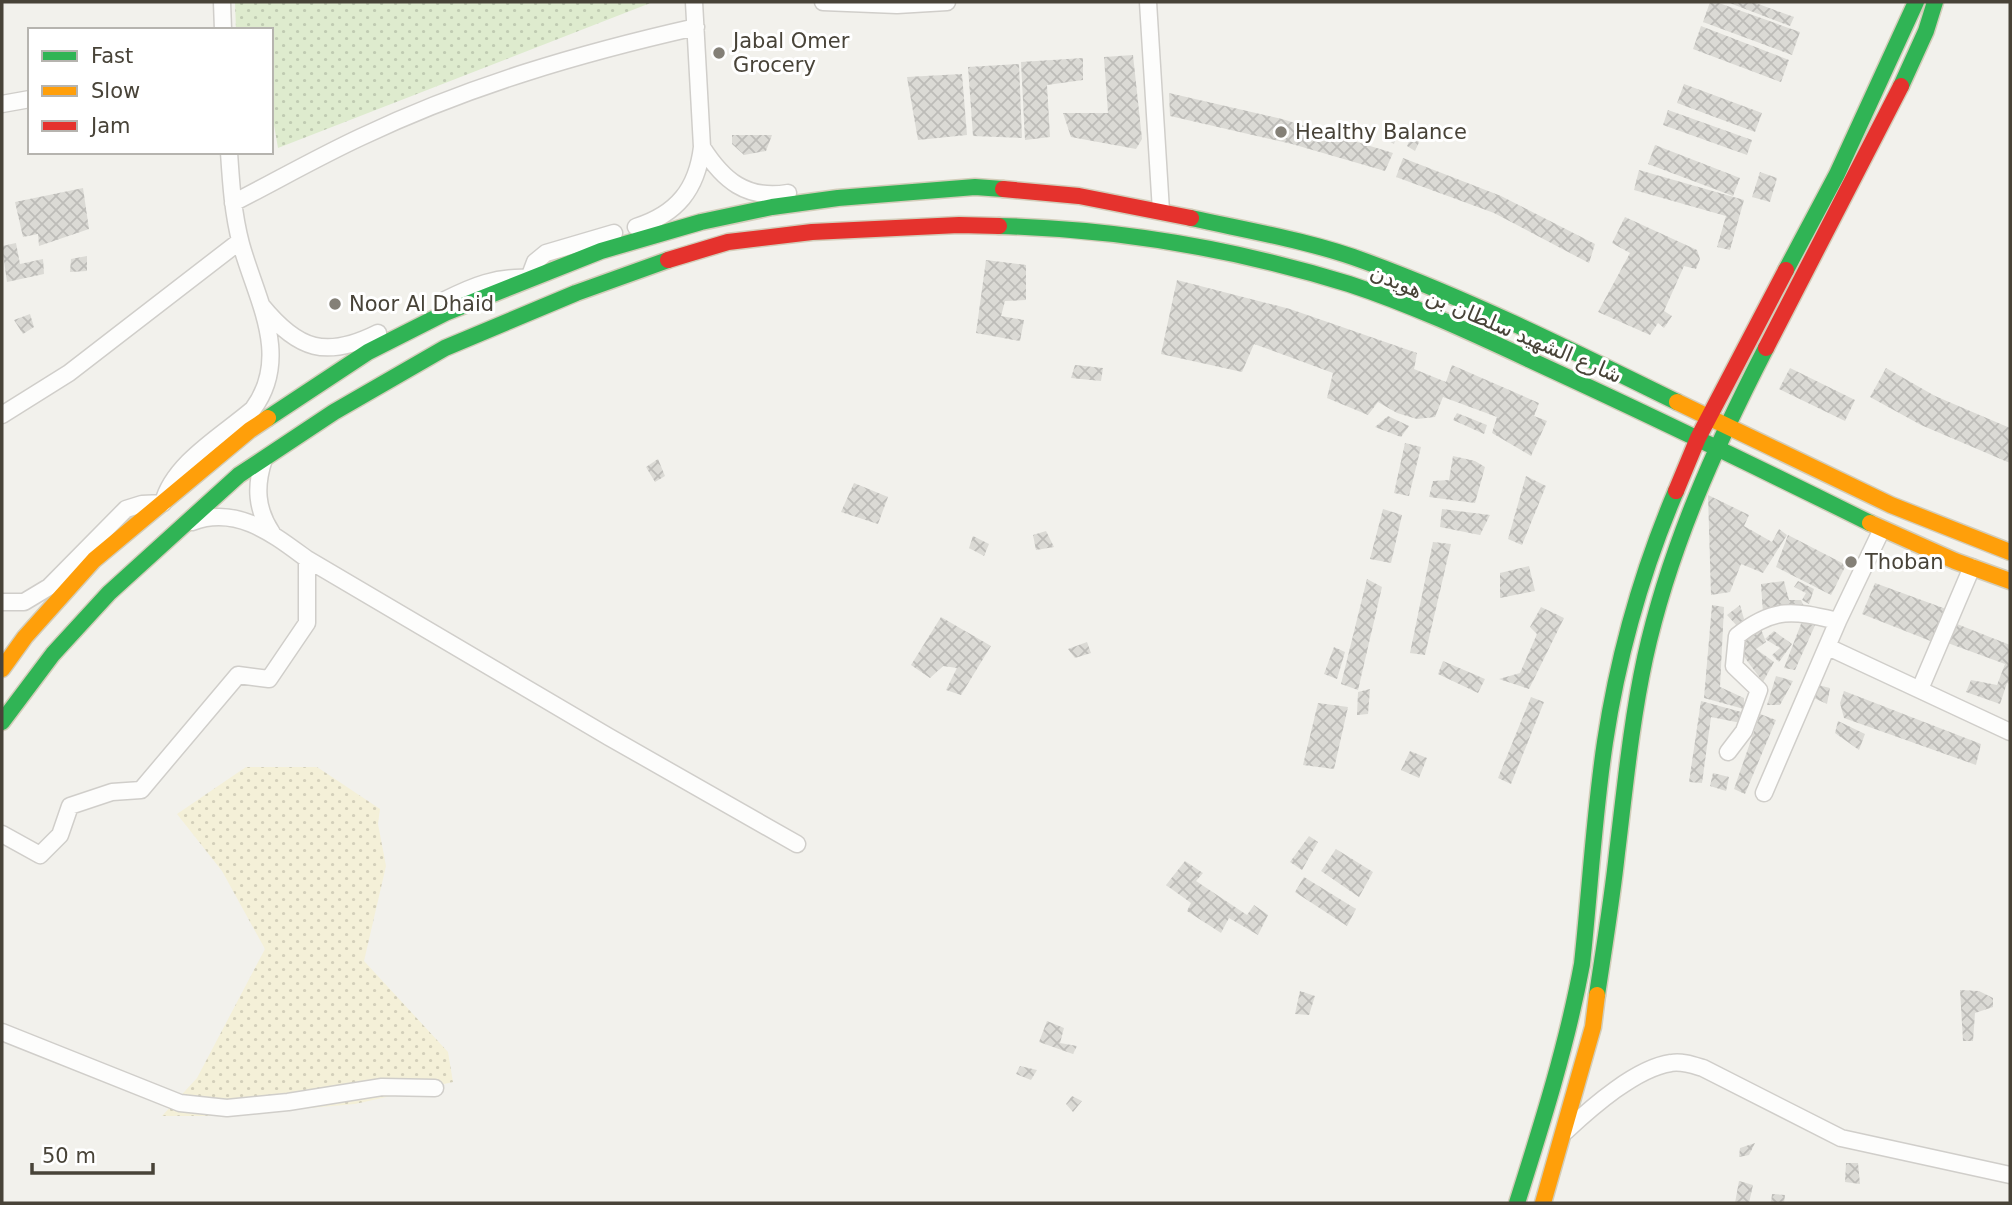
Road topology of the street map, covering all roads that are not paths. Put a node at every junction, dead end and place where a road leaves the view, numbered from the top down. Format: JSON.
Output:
{"nodes":[{"id":1,"x":222,"y":2,"type":"edge"},
{"id":2,"x":694,"y":2,"type":"edge"},
{"id":3,"x":823,"y":2,"type":"edge"},
{"id":4,"x":942,"y":2,"type":"edge"},
{"id":5,"x":1147,"y":2,"type":"edge"},
{"id":6,"x":1916,"y":2,"type":"edge"},
{"id":7,"x":1936,"y":2,"type":"edge"},
{"id":8,"x":696,"y":27,"type":"junction"},
{"id":9,"x":223,"y":28,"type":"edge"},
{"id":10,"x":28,"y":99,"type":"edge"},
{"id":11,"x":2,"y":104,"type":"edge"},
{"id":12,"x":702,"y":146,"type":"junction"},
{"id":13,"x":229,"y":154,"type":"edge"},
{"id":14,"x":1079,"y":196,"type":"junction"},
{"id":15,"x":838,"y":198,"type":"junction"},
{"id":16,"x":233,"y":203,"type":"junction"},
{"id":17,"x":1161,"y":211,"type":"junction"},
{"id":18,"x":959,"y":225,"type":"junction"},
{"id":19,"x":240,"y":241,"type":"junction"},
{"id":20,"x":529,"y":278,"type":"junction"},
{"id":21,"x":262,"y":306,"type":"junction"},
{"id":22,"x":2,"y":415,"type":"edge"},
{"id":23,"x":1708,"y":417,"type":"junction"},
{"id":24,"x":1727,"y":426,"type":"junction"},
{"id":25,"x":1698,"y":438,"type":"junction"},
{"id":26,"x":1717,"y":447,"type":"junction"},
{"id":27,"x":264,"y":458,"type":"junction"},
{"id":28,"x":163,"y":503,"type":"junction"},
{"id":29,"x":147,"y":516,"type":"junction"},
{"id":30,"x":183,"y":526,"type":"junction"},
{"id":31,"x":1882,"y":529,"type":"junction"},
{"id":32,"x":272,"y":533,"type":"junction"},
{"id":33,"x":2010,"y":552,"type":"edge"},
{"id":34,"x":307,"y":559,"type":"junction"},
{"id":35,"x":1972,"y":567,"type":"junction"},
{"id":36,"x":2010,"y":581,"type":"edge"},
{"id":37,"x":109,"y":593,"type":"junction"},
{"id":38,"x":2,"y":602,"type":"edge"},
{"id":39,"x":1838,"y":621,"type":"junction"},
{"id":40,"x":1828,"y":647,"type":"junction"},
{"id":41,"x":2,"y":669,"type":"edge"},
{"id":42,"x":1920,"y":689,"type":"junction"},
{"id":43,"x":2,"y":722,"type":"edge"},
{"id":44,"x":2010,"y":732,"type":"edge"},
{"id":45,"x":1728,"y":752,"type":"dead end"},
{"id":46,"x":1764,"y":793,"type":"dead end"},
{"id":47,"x":2,"y":834,"type":"edge"},
{"id":48,"x":797,"y":844,"type":"dead end"},
{"id":49,"x":2,"y":1032,"type":"edge"},
{"id":50,"x":435,"y":1088,"type":"dead end"},
{"id":51,"x":1564,"y":1132,"type":"junction"},
{"id":52,"x":2010,"y":1175,"type":"edge"},
{"id":53,"x":1517,"y":1203,"type":"edge"},
{"id":54,"x":1543,"y":1203,"type":"edge"}],
"edges":[{"from":1,"to":9,"type":"street"},
{"from":2,"to":8,"type":"street"},
{"from":3,"to":4,"type":"street"},
{"from":5,"to":17,"type":"street"},
{"from":6,"to":23,"type":"main road"},
{"from":7,"to":24,"type":"main road"},
{"from":8,"to":12,"type":"street"},
{"from":8,"to":16,"type":"street"},
{"from":10,"to":11,"type":"street"},
{"from":12,"to":15,"type":"street"},
{"from":12,"to":20,"type":"street"},
{"from":13,"to":16,"type":"street"},
{"from":14,"to":15,"type":"main road","name":"شارع الشهيد سلطان بن هويدن"},
{"from":14,"to":17,"type":"main road","name":"شارع الشهيد سلطان بن هويدن"},
{"from":14,"to":18,"type":"main road"},
{"from":15,"to":20,"type":"main road","name":"شارع الشهيد سلطان بن هويدن"},
{"from":16,"to":19,"type":"street"},
{"from":17,"to":23,"type":"main road","name":"شارع الشهيد سلطان بن هويدن"},
{"from":18,"to":25,"type":"main road","name":"شارع الشهيد سلطان بن هويدن"},
{"from":18,"to":27,"type":"main road","name":"شارع الشهيد سلطان بن هويدن"},
{"from":19,"to":21,"type":"street"},
{"from":19,"to":22,"type":"street"},
{"from":20,"to":21,"type":"street"},
{"from":20,"to":28,"type":"main road","name":"شارع الشهيد سلطان بن هويدن"},
{"from":21,"to":28,"type":"street"},
{"from":23,"to":24,"type":"main road","name":"شارع الشهيد سلطان بن هويدن"},
{"from":23,"to":25,"type":"main road"},
{"from":24,"to":26,"type":"main road"},
{"from":24,"to":33,"type":"main road","name":"شارع الشهيد سلطان بن هويدن"},
{"from":25,"to":26,"type":"main road","name":"شارع الشهيد سلطان بن هويدن"},
{"from":25,"to":53,"type":"main road"},
{"from":26,"to":31,"type":"main road","name":"شارع الشهيد سلطان بن هويدن"},
{"from":26,"to":51,"type":"main road"},
{"from":27,"to":30,"type":"main road","name":"شارع الشهيد سلطان بن هويدن"},
{"from":27,"to":32,"type":"street"},
{"from":28,"to":29,"type":"main road","name":"شارع الشهيد سلطان بن هويدن"},
{"from":28,"to":38,"type":"street"},
{"from":29,"to":37,"type":"main road"},
{"from":29,"to":41,"type":"main road","name":"شارع الشهيد سلطان بن هويدن"},
{"from":30,"to":32,"type":"street"},
{"from":30,"to":37,"type":"main road","name":"شارع الشهيد سلطان بن هويدن"},
{"from":31,"to":35,"type":"main road","name":"شارع الشهيد سلطان بن هويدن"},
{"from":31,"to":39,"type":"street"},
{"from":32,"to":34,"type":"street"},
{"from":34,"to":47,"type":"street"},
{"from":34,"to":48,"type":"street"},
{"from":35,"to":36,"type":"main road","name":"شارع الشهيد سلطان بن هويدن"},
{"from":35,"to":42,"type":"street"},
{"from":37,"to":43,"type":"main road","name":"شارع الشهيد سلطان بن هويدن"},
{"from":39,"to":40,"type":"street"},
{"from":39,"to":45,"type":"street"},
{"from":40,"to":42,"type":"street"},
{"from":40,"to":46,"type":"street"},
{"from":42,"to":44,"type":"street"},
{"from":49,"to":50,"type":"street"},
{"from":51,"to":52,"type":"street"},
{"from":51,"to":54,"type":"main road"}]}
